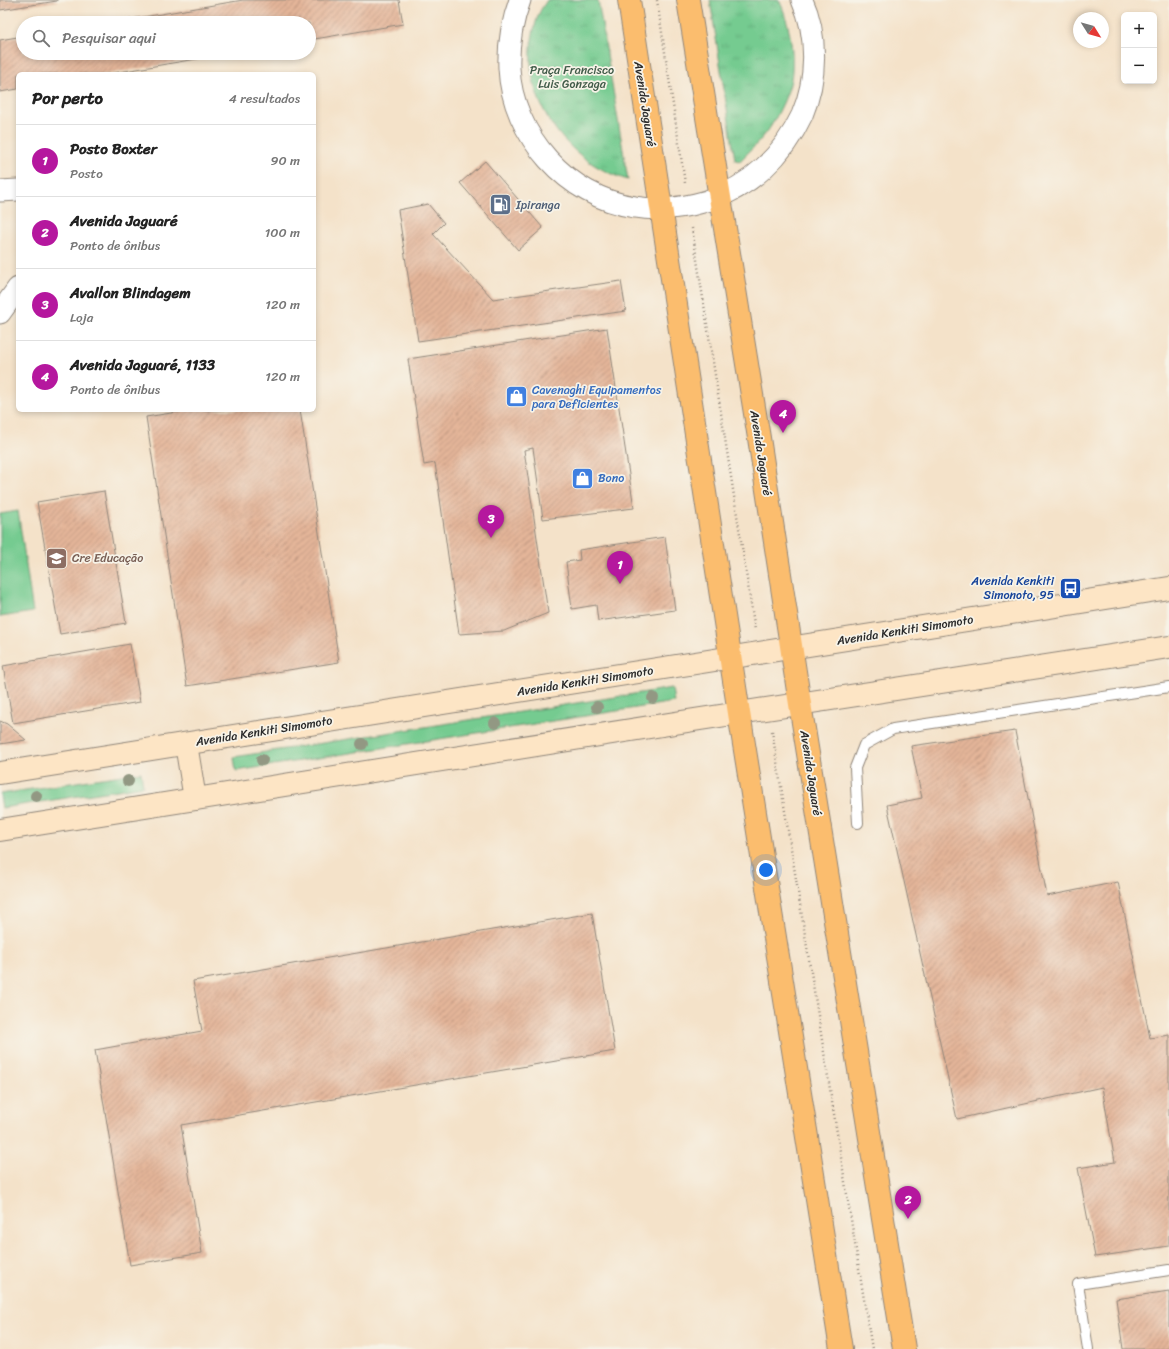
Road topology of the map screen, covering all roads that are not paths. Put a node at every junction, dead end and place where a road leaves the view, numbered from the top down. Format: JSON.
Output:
{"nodes":[{"id":1,"x":520,"y":0,"type":"edge"},
{"id":2,"x":629,"y":0,"type":"edge"},
{"id":3,"x":688,"y":0,"type":"edge"},
{"id":4,"x":802,"y":0,"type":"edge"},
{"id":5,"x":16,"y":190,"type":"edge"},
{"id":6,"x":0,"y":191,"type":"edge"},
{"id":7,"x":719,"y":197,"type":"junction"},
{"id":8,"x":661,"y":209,"type":"junction"},
{"id":9,"x":16,"y":291,"type":"edge"},
{"id":10,"x":0,"y":313,"type":"edge"},
{"id":11,"x":1169,"y":588,"type":"edge"},
{"id":12,"x":1169,"y":647,"type":"edge"},
{"id":13,"x":791,"y":649,"type":"junction"},
{"id":14,"x":732,"y":658,"type":"junction"},
{"id":15,"x":1169,"y":687,"type":"edge"},
{"id":16,"x":800,"y":704,"type":"junction"},
{"id":17,"x":739,"y":713,"type":"junction"},
{"id":18,"x":186,"y":744,"type":"junction"},
{"id":19,"x":0,"y":773,"type":"edge"},
{"id":20,"x":195,"y":799,"type":"junction"},
{"id":21,"x":858,"y":823,"type":"dead end"},
{"id":22,"x":0,"y":830,"type":"edge"},
{"id":23,"x":1169,"y":1270,"type":"edge"},
{"id":24,"x":841,"y":1349,"type":"edge"},
{"id":25,"x":904,"y":1349,"type":"edge"},
{"id":26,"x":1088,"y":1349,"type":"edge"}],
"edges":[{"from":1,"to":8,"type":"street"},
{"from":2,"to":8,"type":"highway","name":"Avenida Jaguaré"},
{"from":3,"to":7,"type":"highway","name":"Avenida Jaguaré"},
{"from":4,"to":7,"type":"street"},
{"from":5,"to":6,"type":"street"},
{"from":7,"to":8,"type":"street"},
{"from":7,"to":13,"type":"highway","name":"Avenida Jaguaré"},
{"from":8,"to":14,"type":"highway","name":"Avenida Jaguaré"},
{"from":9,"to":10,"type":"street"},
{"from":11,"to":13,"type":"main road","name":"Avenida Kenkiti Simomoto"},
{"from":12,"to":16,"type":"main road"},
{"from":13,"to":14,"type":"main road","name":"Avenida Kenkiti Simomoto"},
{"from":13,"to":16,"type":"highway","name":"Avenida Jaguaré"},
{"from":14,"to":17,"type":"highway","name":"Avenida Jaguaré"},
{"from":14,"to":18,"type":"main road","name":"Avenida Kenkiti Simomoto"},
{"from":15,"to":21,"type":"lane"},
{"from":16,"to":17,"type":"main road"},
{"from":16,"to":25,"type":"highway","name":"Avenida Jaguaré"},
{"from":17,"to":20,"type":"main road"},
{"from":17,"to":24,"type":"highway","name":"Avenida Jaguaré"},
{"from":18,"to":19,"type":"main road","name":"Avenida Kenkiti Simomoto"},
{"from":18,"to":20,"type":"main road"},
{"from":20,"to":22,"type":"main road"},
{"from":23,"to":26,"type":"lane"}]}
